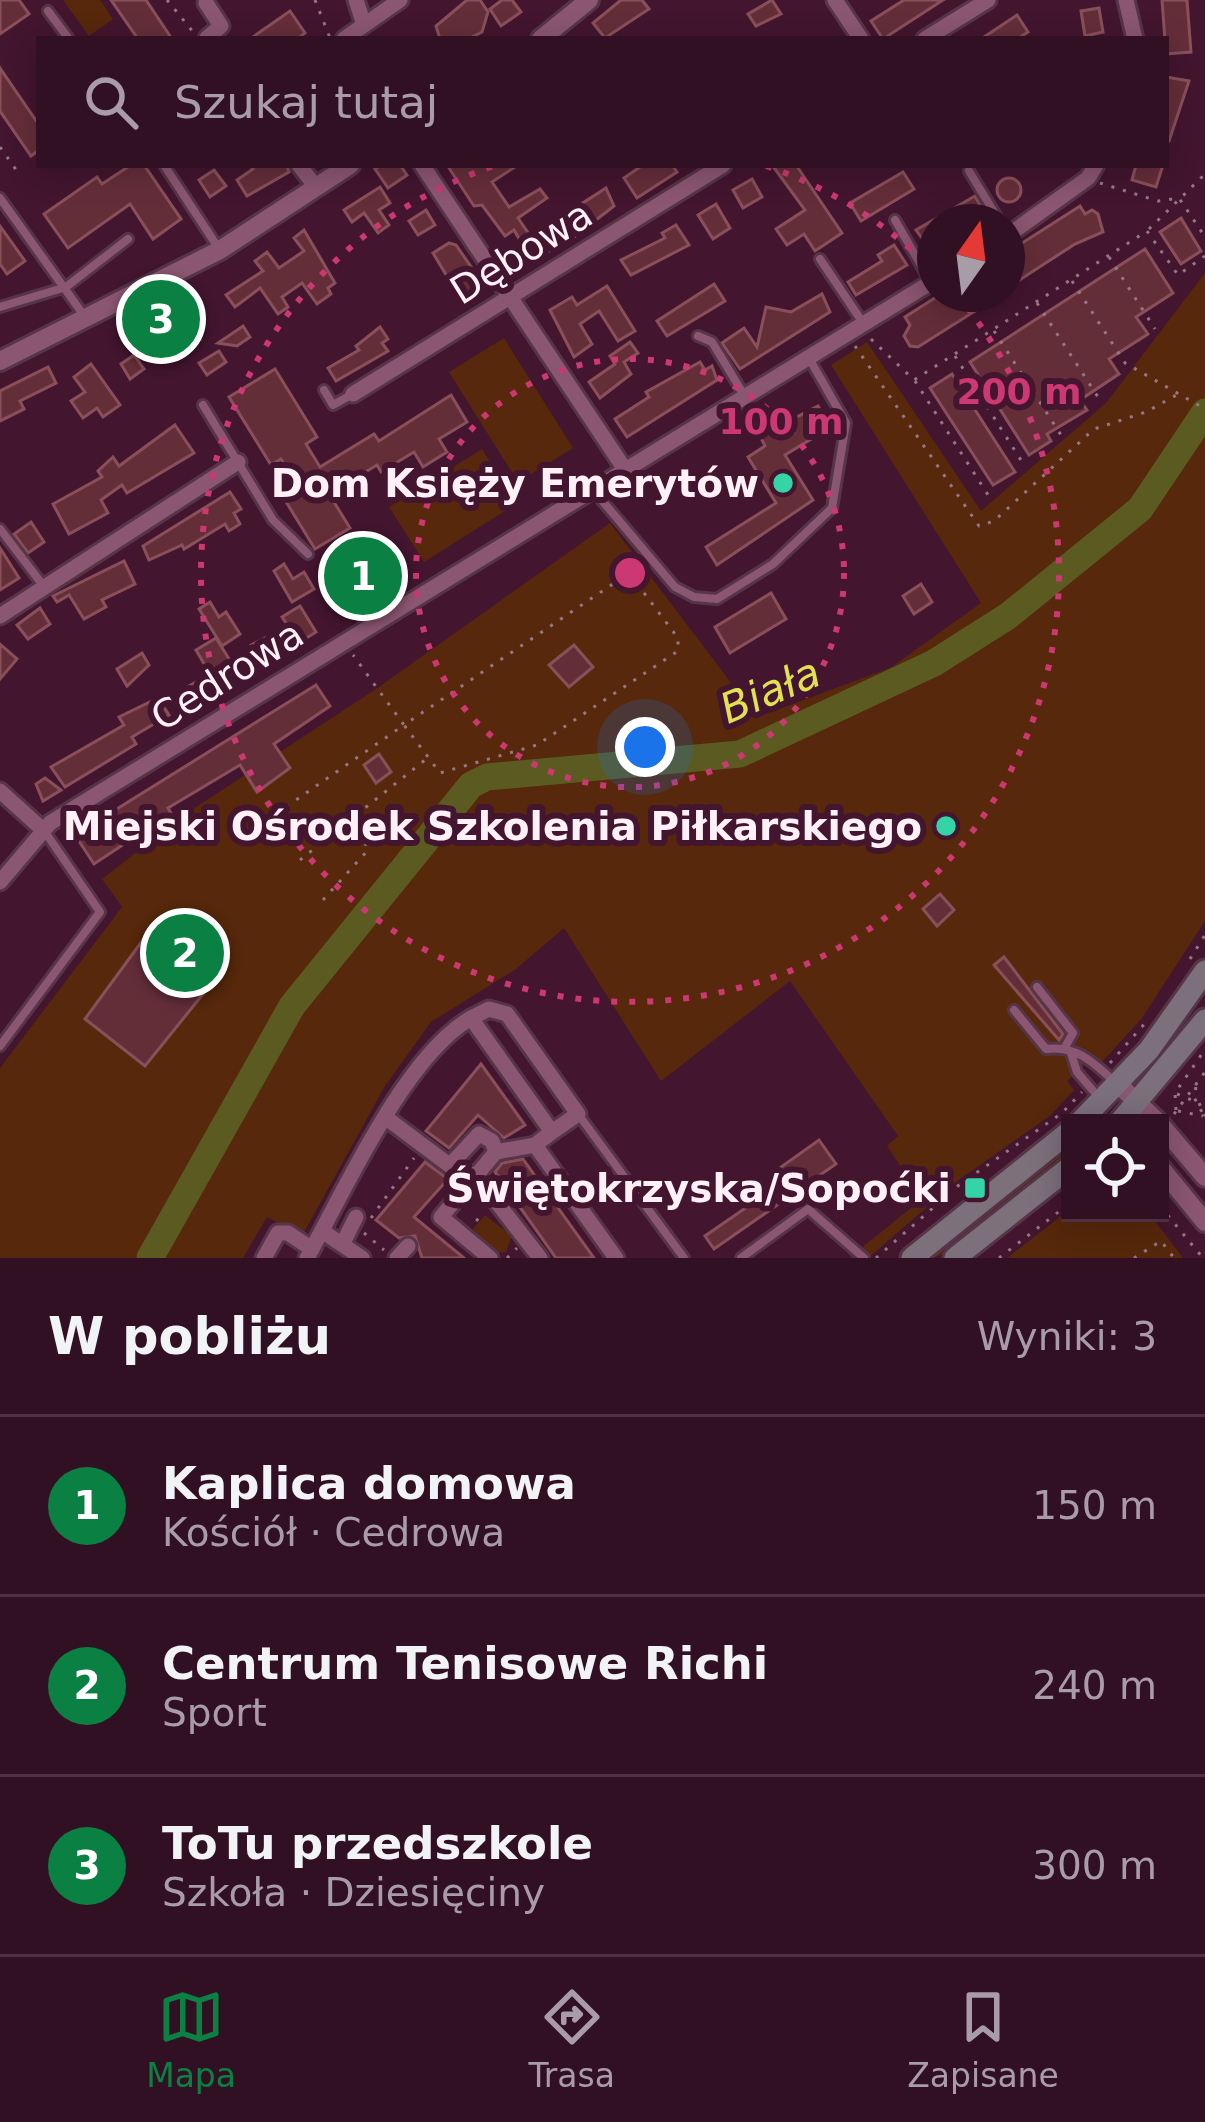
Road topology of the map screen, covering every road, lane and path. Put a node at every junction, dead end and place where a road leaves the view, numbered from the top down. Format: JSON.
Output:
{"nodes":[{"id":1,"x":167,"y":0,"type":"edge"},
{"id":2,"x":315,"y":0,"type":"edge"},
{"id":3,"x":356,"y":0,"type":"edge"},
{"id":4,"x":400,"y":0,"type":"edge"},
{"id":5,"x":589,"y":0,"type":"edge"},
{"id":6,"x":835,"y":0,"type":"edge"},
{"id":7,"x":988,"y":0,"type":"edge"},
{"id":8,"x":1126,"y":0,"type":"edge"},
{"id":9,"x":206,"y":3,"type":"edge"},
{"id":10,"x":48,"y":11,"type":"dead end"},
{"id":11,"x":364,"y":25,"type":"junction"},
{"id":12,"x":185,"y":26,"type":"dead end"},
{"id":13,"x":67,"y":36,"type":"edge"},
{"id":14,"x":209,"y":36,"type":"edge"},
{"id":15,"x":329,"y":36,"type":"edge"},
{"id":16,"x":348,"y":36,"type":"edge"},
{"id":17,"x":545,"y":36,"type":"edge"},
{"id":18,"x":859,"y":36,"type":"edge"},
{"id":19,"x":930,"y":36,"type":"edge"},
{"id":20,"x":1134,"y":36,"type":"edge"},
{"id":21,"x":0,"y":147,"type":"edge"},
{"id":22,"x":166,"y":168,"type":"edge"},
{"id":23,"x":301,"y":168,"type":"edge"},
{"id":24,"x":346,"y":168,"type":"edge"},
{"id":25,"x":424,"y":168,"type":"edge"},
{"id":26,"x":718,"y":168,"type":"edge"},
{"id":27,"x":969,"y":171,"type":"dead end"},
{"id":28,"x":1092,"y":171,"type":"edge"},
{"id":29,"x":17,"y":172,"type":"dead end"},
{"id":30,"x":1205,"y":174,"type":"edge"},
{"id":31,"x":316,"y":188,"type":"junction"},
{"id":32,"x":0,"y":198,"type":"edge"},
{"id":33,"x":1180,"y":198,"type":"junction"},
{"id":34,"x":989,"y":204,"type":"edge"},
{"id":35,"x":895,"y":220,"type":"dead end"},
{"id":36,"x":1025,"y":221,"type":"edge"},
{"id":37,"x":1148,"y":231,"type":"junction"},
{"id":38,"x":1205,"y":237,"type":"edge"},
{"id":39,"x":128,"y":239,"type":"dead end"},
{"id":40,"x":220,"y":250,"type":"junction"},
{"id":41,"x":917,"y":255,"type":"edge"},
{"id":42,"x":1108,"y":256,"type":"junction"},
{"id":43,"x":1205,"y":256,"type":"edge"},
{"id":44,"x":820,"y":259,"type":"dead end"},
{"id":45,"x":1071,"y":280,"type":"junction"},
{"id":46,"x":66,"y":287,"type":"junction"},
{"id":47,"x":917,"y":291,"type":"edge"},
{"id":48,"x":511,"y":298,"type":"junction"},
{"id":49,"x":1036,"y":302,"type":"junction"},
{"id":50,"x":0,"y":308,"type":"edge"},
{"id":51,"x":86,"y":319,"type":"junction"},
{"id":52,"x":857,"y":328,"type":"junction"},
{"id":53,"x":993,"y":329,"type":"junction"},
{"id":54,"x":1155,"y":329,"type":"dead end"},
{"id":55,"x":698,"y":336,"type":"dead end"},
{"id":56,"x":954,"y":355,"type":"junction"},
{"id":57,"x":809,"y":358,"type":"junction"},
{"id":58,"x":0,"y":361,"type":"edge"},
{"id":59,"x":914,"y":380,"type":"junction"},
{"id":60,"x":324,"y":390,"type":"dead end"},
{"id":61,"x":1180,"y":393,"type":"junction"},
{"id":62,"x":353,"y":394,"type":"joint"},
{"id":63,"x":1098,"y":397,"type":"dead end"},
{"id":64,"x":745,"y":398,"type":"junction"},
{"id":65,"x":203,"y":405,"type":"dead end"},
{"id":66,"x":1205,"y":409,"type":"edge"},
{"id":67,"x":1061,"y":435,"type":"dead end"},
{"id":68,"x":238,"y":462,"type":"junction"},
{"id":69,"x":1024,"y":465,"type":"dead end"},
{"id":70,"x":626,"y":471,"type":"junction"},
{"id":71,"x":594,"y":491,"type":"junction"},
{"id":72,"x":990,"y":498,"type":"dead end"},
{"id":73,"x":0,"y":530,"type":"edge"},
{"id":74,"x":308,"y":554,"type":"dead end"},
{"id":75,"x":42,"y":584,"type":"junction"},
{"id":76,"x":0,"y":616,"type":"edge"},
{"id":77,"x":344,"y":642,"type":"junction"},
{"id":78,"x":404,"y":725,"type":"junction"},
{"id":79,"x":427,"y":758,"type":"junction"},
{"id":80,"x":0,"y":791,"type":"edge"},
{"id":81,"x":354,"y":815,"type":"junction"},
{"id":82,"x":42,"y":829,"type":"junction"},
{"id":83,"x":247,"y":835,"type":"dead end"},
{"id":84,"x":300,"y":860,"type":"dead end"},
{"id":85,"x":0,"y":882,"type":"edge"},
{"id":86,"x":323,"y":900,"type":"dead end"},
{"id":87,"x":1205,"y":935,"type":"edge"},
{"id":88,"x":1195,"y":969,"type":"edge"},
{"id":89,"x":1037,"y":987,"type":"dead end"},
{"id":90,"x":1155,"y":1009,"type":"dead end"},
{"id":91,"x":1014,"y":1010,"type":"dead end"},
{"id":92,"x":471,"y":1018,"type":"junction"},
{"id":93,"x":1205,"y":1020,"type":"edge"},
{"id":94,"x":0,"y":1046,"type":"edge"},
{"id":95,"x":1205,"y":1049,"type":"edge"},
{"id":96,"x":1068,"y":1050,"type":"junction"},
{"id":97,"x":1205,"y":1072,"type":"edge"},
{"id":98,"x":1197,"y":1084,"type":"junction"},
{"id":99,"x":1103,"y":1085,"type":"junction"},
{"id":100,"x":1175,"y":1093,"type":"junction"},
{"id":101,"x":1185,"y":1100,"type":"junction"},
{"id":102,"x":1138,"y":1103,"type":"junction"},
{"id":103,"x":1196,"y":1103,"type":"junction"},
{"id":104,"x":578,"y":1114,"type":"junction"},
{"id":105,"x":1073,"y":1114,"type":"edge"},
{"id":106,"x":1073,"y":1114,"type":"edge"},
{"id":107,"x":1117,"y":1114,"type":"edge"},
{"id":108,"x":1128,"y":1114,"type":"edge"},
{"id":109,"x":1157,"y":1114,"type":"edge"},
{"id":110,"x":1167,"y":1114,"type":"edge"},
{"id":111,"x":1169,"y":1115,"type":"edge"},
{"id":112,"x":386,"y":1117,"type":"junction"},
{"id":113,"x":1205,"y":1117,"type":"edge"},
{"id":114,"x":1169,"y":1119,"type":"edge"},
{"id":115,"x":1061,"y":1124,"type":"edge"},
{"id":116,"x":1169,"y":1125,"type":"edge"},
{"id":117,"x":1061,"y":1126,"type":"edge"},
{"id":118,"x":552,"y":1132,"type":"junction"},
{"id":119,"x":535,"y":1144,"type":"junction"},
{"id":120,"x":429,"y":1146,"type":"junction"},
{"id":121,"x":496,"y":1152,"type":"junction"},
{"id":122,"x":451,"y":1164,"type":"junction"},
{"id":123,"x":1061,"y":1174,"type":"edge"},
{"id":124,"x":472,"y":1177,"type":"junction"},
{"id":125,"x":1169,"y":1178,"type":"edge"},
{"id":126,"x":1205,"y":1178,"type":"edge"},
{"id":127,"x":497,"y":1196,"type":"junction"},
{"id":128,"x":1186,"y":1198,"type":"junction"},
{"id":129,"x":1061,"y":1210,"type":"edge"},
{"id":130,"x":356,"y":1217,"type":"dead end"},
{"id":131,"x":1169,"y":1217,"type":"edge"},
{"id":132,"x":480,"y":1222,"type":"dead end"},
{"id":133,"x":1205,"y":1222,"type":"edge"},
{"id":134,"x":326,"y":1233,"type":"junction"},
{"id":135,"x":344,"y":1243,"type":"junction"},
{"id":136,"x":310,"y":1253,"type":"edge"},
{"id":137,"x":399,"y":1254,"type":"edge"},
{"id":138,"x":263,"y":1258,"type":"edge"},
{"id":139,"x":362,"y":1258,"type":"edge"},
{"id":140,"x":490,"y":1258,"type":"edge"},
{"id":141,"x":540,"y":1258,"type":"edge"},
{"id":142,"x":616,"y":1258,"type":"edge"},
{"id":143,"x":684,"y":1258,"type":"edge"},
{"id":144,"x":741,"y":1258,"type":"edge"},
{"id":145,"x":863,"y":1258,"type":"edge"},
{"id":146,"x":876,"y":1258,"type":"edge"},
{"id":147,"x":912,"y":1258,"type":"edge"},
{"id":148,"x":955,"y":1258,"type":"edge"},
{"id":149,"x":999,"y":1258,"type":"edge"},
{"id":150,"x":1134,"y":1258,"type":"edge"},
{"id":151,"x":1174,"y":1258,"type":"edge"},
{"id":152,"x":1203,"y":1258,"type":"edge"}],
"edges":[{"from":1,"to":12,"type":"path"},
{"from":2,"to":15,"type":"path"},
{"from":3,"to":11,"type":"street"},
{"from":4,"to":11,"type":"street"},
{"from":5,"to":17,"type":"street"},
{"from":6,"to":18,"type":"street"},
{"from":7,"to":19,"type":"street"},
{"from":8,"to":20,"type":"street"},
{"from":9,"to":14,"type":"street"},
{"from":10,"to":13,"type":"lane"},
{"from":11,"to":16,"type":"street"},
{"from":21,"to":29,"type":"path"},
{"from":22,"to":40,"type":"lane"},
{"from":23,"to":31,"type":"street"},
{"from":24,"to":31,"type":"street"},
{"from":25,"to":48,"type":"street"},
{"from":26,"to":48,"type":"street","name":"Dębowa"},
{"from":27,"to":34,"type":"lane"},
{"from":28,"to":33,"type":"path"},
{"from":28,"to":36,"type":"street"},
{"from":30,"to":33,"type":"path"},
{"from":31,"to":40,"type":"street"},
{"from":32,"to":46,"type":"lane"},
{"from":33,"to":37,"type":"path"},
{"from":33,"to":38,"type":"path"},
{"from":35,"to":41,"type":"lane"},
{"from":37,"to":42,"type":"path"},
{"from":37,"to":43,"type":"path"},
{"from":39,"to":46,"type":"lane"},
{"from":40,"to":51,"type":"street"},
{"from":42,"to":45,"type":"path"},
{"from":42,"to":54,"type":"path"},
{"from":44,"to":52,"type":"lane"},
{"from":45,"to":49,"type":"path"},
{"from":45,"to":61,"type":"path"},
{"from":46,"to":50,"type":"lane"},
{"from":46,"to":51,"type":"lane"},
{"from":47,"to":52,"type":"street","name":"Cedrowa"},
{"from":48,"to":62,"type":"street","name":"Dębowa"},
{"from":48,"to":70,"type":"street"},
{"from":49,"to":53,"type":"path"},
{"from":49,"to":63,"type":"path"},
{"from":51,"to":58,"type":"street"},
{"from":52,"to":57,"type":"street","name":"Cedrowa"},
{"from":52,"to":59,"type":"path"},
{"from":52,"to":61,"type":"path"},
{"from":53,"to":56,"type":"path"},
{"from":53,"to":67,"type":"path"},
{"from":55,"to":64,"type":"lane"},
{"from":56,"to":59,"type":"path"},
{"from":56,"to":69,"type":"path"},
{"from":57,"to":64,"type":"street","name":"Cedrowa"},
{"from":57,"to":71,"type":"lane"},
{"from":59,"to":72,"type":"path"},
{"from":60,"to":62,"type":"lane"},
{"from":61,"to":66,"type":"path"},
{"from":64,"to":70,"type":"street","name":"Cedrowa"},
{"from":65,"to":68,"type":"lane"},
{"from":68,"to":74,"type":"lane"},
{"from":68,"to":75,"type":"street"},
{"from":70,"to":71,"type":"street","name":"Cedrowa"},
{"from":71,"to":77,"type":"street","name":"Cedrowa"},
{"from":73,"to":75,"type":"lane"},
{"from":75,"to":76,"type":"street"},
{"from":77,"to":78,"type":"path"},
{"from":77,"to":82,"type":"street","name":"Cedrowa"},
{"from":78,"to":79,"type":"path"},
{"from":78,"to":79,"type":"path"},
{"from":78,"to":83,"type":"path"},
{"from":79,"to":81,"type":"path"},
{"from":80,"to":82,"type":"street"},
{"from":81,"to":84,"type":"path"},
{"from":81,"to":86,"type":"path"},
{"from":82,"to":85,"type":"street","name":"Cedrowa"},
{"from":82,"to":94,"type":"lane"},
{"from":87,"to":88,"type":"path"},
{"from":88,"to":99,"type":"main road"},
{"from":89,"to":96,"type":"lane"},
{"from":90,"to":99,"type":"path"},
{"from":91,"to":96,"type":"lane"},
{"from":92,"to":104,"type":"street"},
{"from":92,"to":112,"type":"street"},
{"from":92,"to":118,"type":"street"},
{"from":93,"to":102,"type":"main road"},
{"from":95,"to":100,"type":"path"},
{"from":96,"to":99,"type":"lane"},
{"from":96,"to":99,"type":"lane"},
{"from":97,"to":98,"type":"path"},
{"from":98,"to":101,"type":"path"},
{"from":98,"to":103,"type":"path"},
{"from":99,"to":102,"type":"street"},
{"from":99,"to":105,"type":"main road"},
{"from":99,"to":106,"type":"path"},
{"from":99,"to":107,"type":"street"},
{"from":100,"to":101,"type":"path"},
{"from":100,"to":110,"type":"path"},
{"from":101,"to":103,"type":"path"},
{"from":101,"to":111,"type":"path"},
{"from":102,"to":108,"type":"main road"},
{"from":102,"to":109,"type":"street"},
{"from":103,"to":113,"type":"path"},
{"from":104,"to":118,"type":"street"},
{"from":104,"to":143,"type":"lane"},
{"from":112,"to":120,"type":"street"},
{"from":112,"to":134,"type":"street"},
{"from":113,"to":114,"type":"path"},
{"from":115,"to":146,"type":"path"},
{"from":116,"to":126,"type":"street"},
{"from":117,"to":147,"type":"main road"},
{"from":118,"to":119,"type":"street"},
{"from":119,"to":121,"type":"street"},
{"from":119,"to":142,"type":"street"},
{"from":120,"to":122,"type":"street"},
{"from":120,"to":137,"type":"path"},
{"from":121,"to":122,"type":"street"},
{"from":121,"to":124,"type":"street"},
{"from":122,"to":124,"type":"street"},
{"from":123,"to":148,"type":"main road"},
{"from":124,"to":127,"type":"street"},
{"from":124,"to":140,"type":"street"},
{"from":125,"to":128,"type":"street"},
{"from":126,"to":128,"type":"street"},
{"from":127,"to":132,"type":"path"},
{"from":127,"to":141,"type":"street"},
{"from":128,"to":133,"type":"street"},
{"from":129,"to":149,"type":"path"},
{"from":130,"to":135,"type":"street"},
{"from":131,"to":152,"type":"path"},
{"from":134,"to":135,"type":"street"},
{"from":134,"to":136,"type":"street"},
{"from":135,"to":139,"type":"street"},
{"from":136,"to":138,"type":"street"},
{"from":144,"to":145,"type":"lane"},
{"from":150,"to":151,"type":"path"}]}
